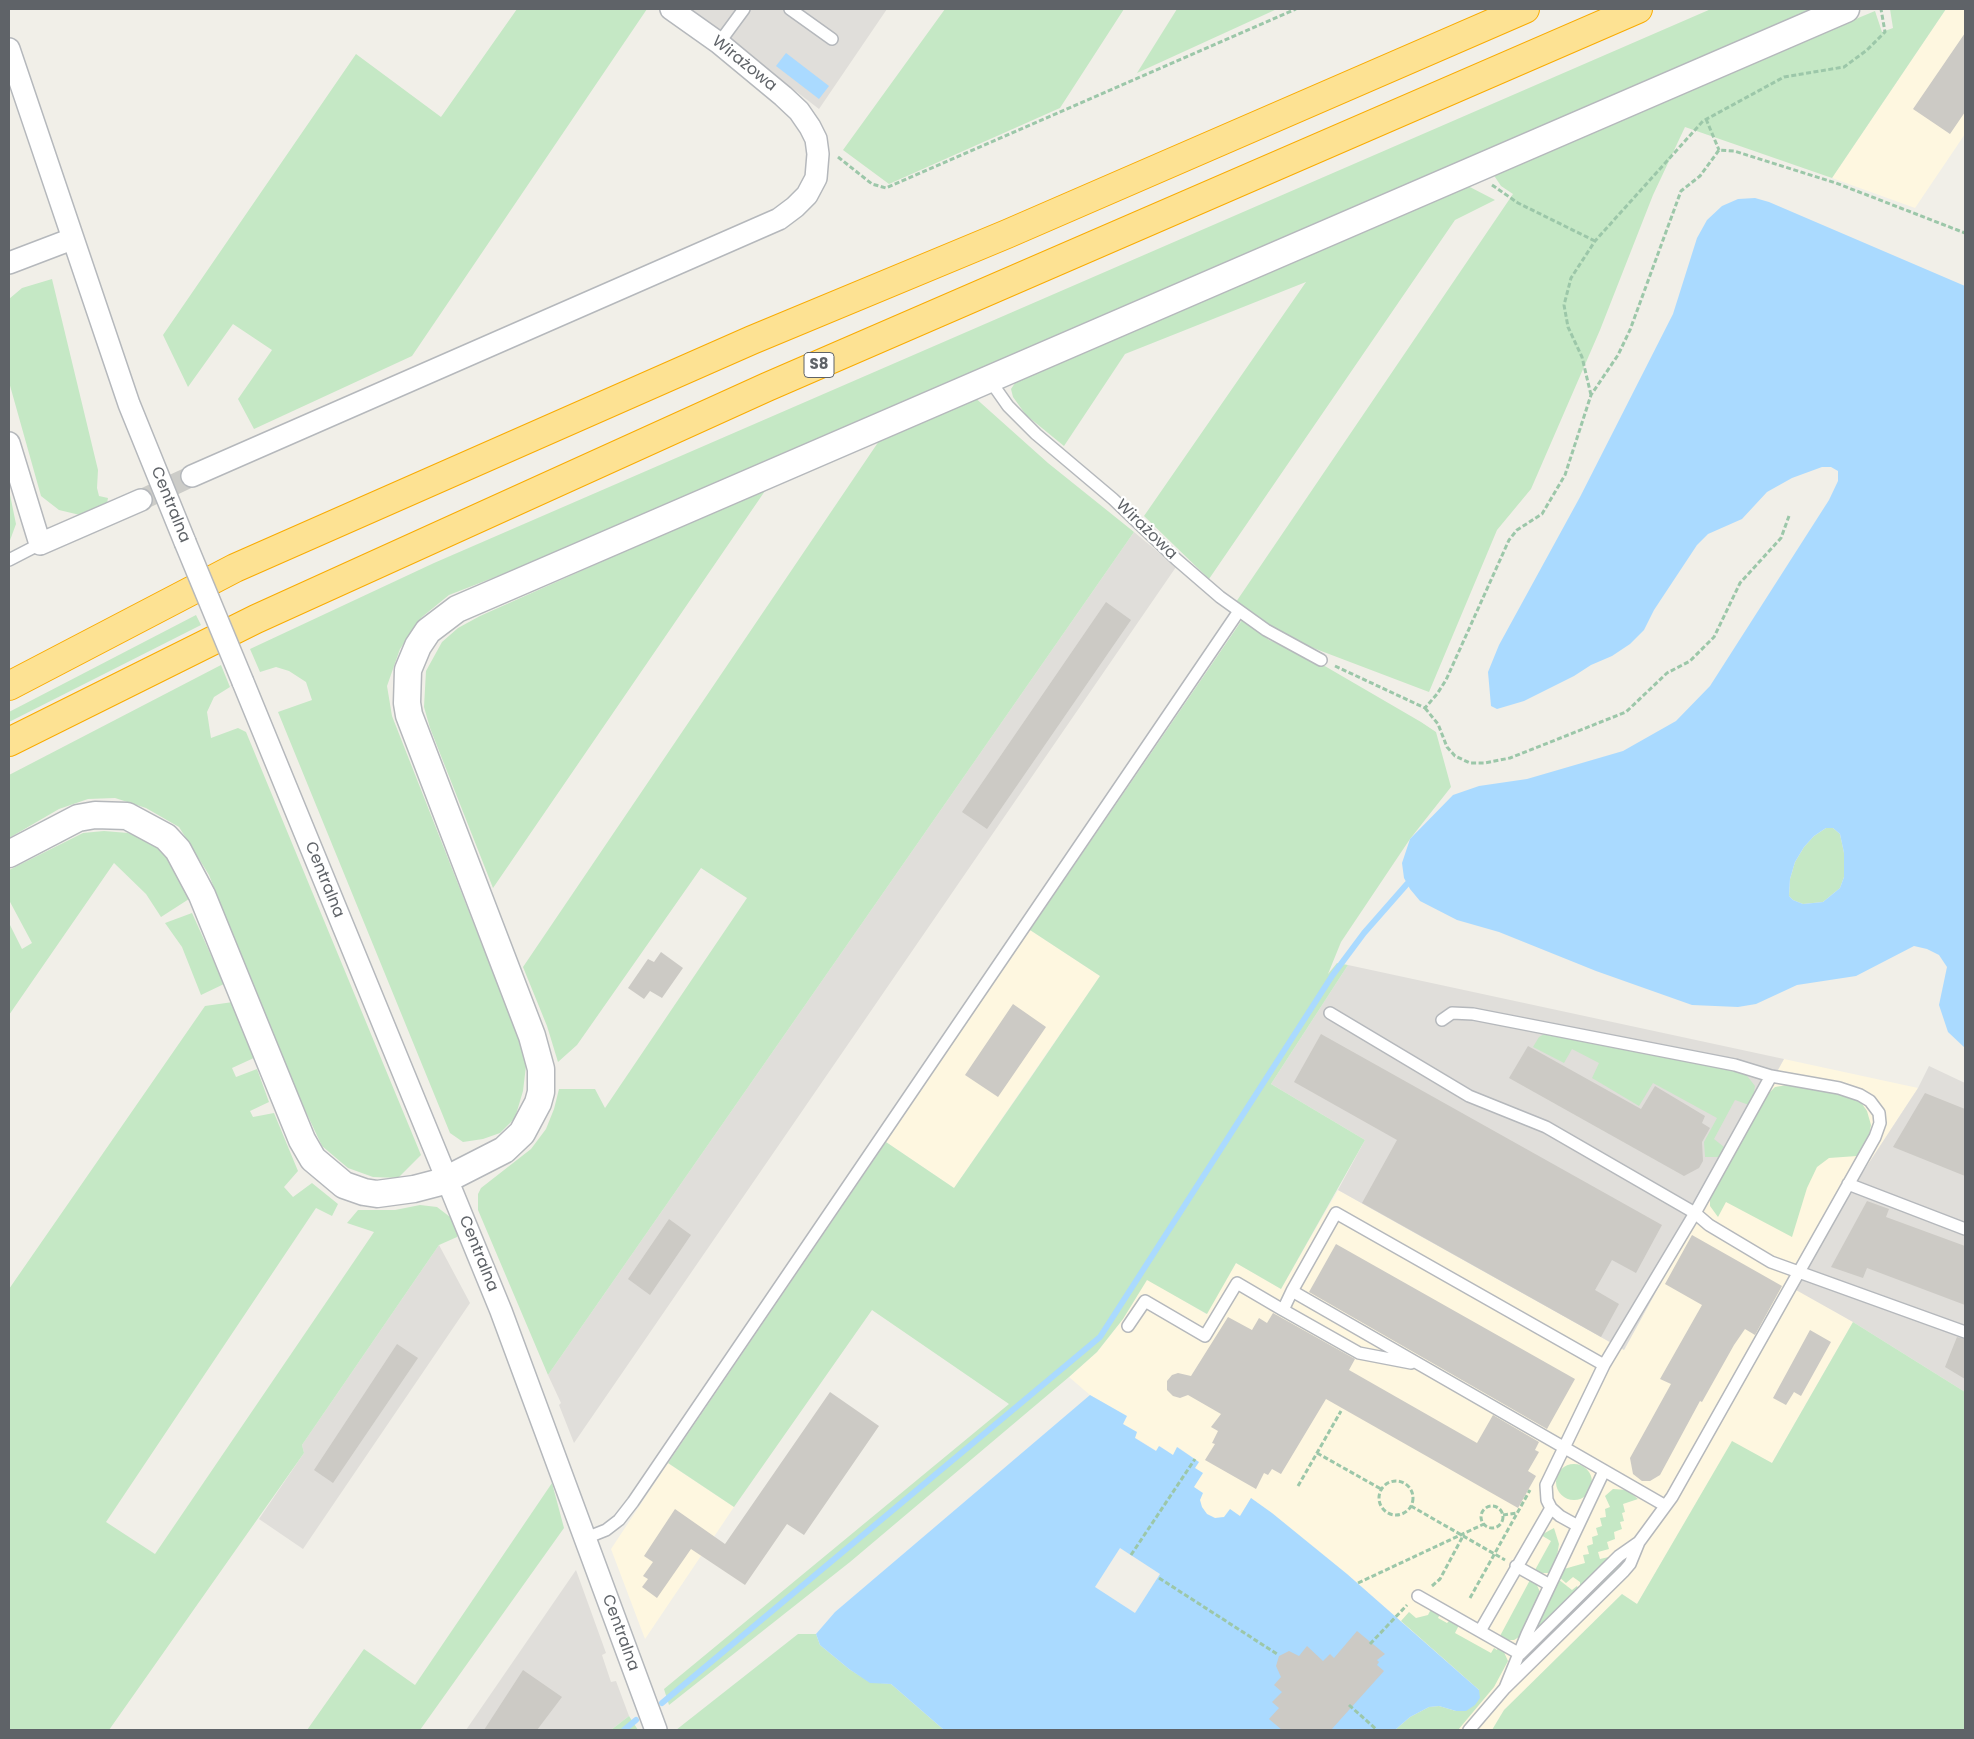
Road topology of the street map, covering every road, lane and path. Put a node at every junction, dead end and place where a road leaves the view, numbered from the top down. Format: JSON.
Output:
{"nodes":[{"id":1,"x":670,"y":9,"type":"edge"},
{"id":2,"x":744,"y":9,"type":"edge"},
{"id":3,"x":790,"y":9,"type":"edge"},
{"id":4,"x":1296,"y":9,"type":"edge"},
{"id":5,"x":1526,"y":9,"type":"edge"},
{"id":6,"x":1638,"y":9,"type":"edge"},
{"id":7,"x":1846,"y":9,"type":"edge"},
{"id":8,"x":1881,"y":9,"type":"edge"},
{"id":9,"x":832,"y":38,"type":"dead end"},
{"id":10,"x":719,"y":43,"type":"junction"},
{"id":11,"x":9,"y":49,"type":"edge"},
{"id":12,"x":1706,"y":119,"type":"junction"},
{"id":13,"x":1719,"y":150,"type":"junction"},
{"id":14,"x":835,"y":153,"type":"dead end"},
{"id":15,"x":1479,"y":168,"type":"junction"},
{"id":16,"x":1965,"y":233,"type":"edge"},
{"id":17,"x":72,"y":239,"type":"junction"},
{"id":18,"x":1594,"y":241,"type":"junction"},
{"id":19,"x":9,"y":263,"type":"edge"},
{"id":20,"x":989,"y":379,"type":"junction"},
{"id":21,"x":1591,"y":395,"type":"junction"},
{"id":22,"x":9,"y":443,"type":"edge"},
{"id":23,"x":192,"y":476,"type":"tunnel mouth"},
{"id":24,"x":141,"y":500,"type":"tunnel mouth"},
{"id":25,"x":1789,"y":516,"type":"dead end"},
{"id":26,"x":40,"y":544,"type":"junction"},
{"id":27,"x":9,"y":560,"type":"edge"},
{"id":28,"x":1239,"y":611,"type":"junction"},
{"id":29,"x":1321,"y":660,"type":"joint"},
{"id":30,"x":9,"y":686,"type":"edge"},
{"id":31,"x":1425,"y":708,"type":"junction"},
{"id":32,"x":9,"y":742,"type":"edge"},
{"id":33,"x":9,"y":854,"type":"edge"},
{"id":34,"x":1330,"y":1013,"type":"dead end"},
{"id":35,"x":1442,"y":1020,"type":"dead end"},
{"id":36,"x":1771,"y":1076,"type":"junction"},
{"id":37,"x":447,"y":1178,"type":"junction"},
{"id":38,"x":1848,"y":1184,"type":"junction"},
{"id":39,"x":1695,"y":1213,"type":"junction"},
{"id":40,"x":1965,"y":1229,"type":"edge"},
{"id":41,"x":1799,"y":1272,"type":"junction"},
{"id":42,"x":1292,"y":1291,"type":"junction"},
{"id":43,"x":1283,"y":1310,"type":"junction"},
{"id":44,"x":1128,"y":1326,"type":"dead end"},
{"id":45,"x":1965,"y":1332,"type":"edge"},
{"id":46,"x":1420,"y":1365,"type":"junction"},
{"id":47,"x":1604,"y":1366,"type":"junction"},
{"id":48,"x":1341,"y":1411,"type":"dead end"},
{"id":49,"x":1564,"y":1448,"type":"junction"},
{"id":50,"x":1317,"y":1453,"type":"junction"},
{"id":51,"x":1195,"y":1459,"type":"dead end"},
{"id":52,"x":1604,"y":1472,"type":"junction"},
{"id":53,"x":1548,"y":1480,"type":"junction"},
{"id":54,"x":1298,"y":1486,"type":"dead end"},
{"id":55,"x":1380,"y":1489,"type":"junction"},
{"id":56,"x":1664,"y":1505,"type":"junction"},
{"id":57,"x":1411,"y":1506,"type":"junction"},
{"id":58,"x":1551,"y":1508,"type":"junction"},
{"id":59,"x":1517,"y":1513,"type":"junction"},
{"id":60,"x":1502,"y":1515,"type":"junction"},
{"id":61,"x":1484,"y":1524,"type":"junction"},
{"id":62,"x":1578,"y":1526,"type":"junction"},
{"id":63,"x":1462,"y":1535,"type":"junction"},
{"id":64,"x":586,"y":1538,"type":"junction"},
{"id":65,"x":1639,"y":1542,"type":"junction"},
{"id":66,"x":1494,"y":1554,"type":"junction"},
{"id":67,"x":1131,"y":1555,"type":"dead end"},
{"id":68,"x":1516,"y":1566,"type":"junction"},
{"id":69,"x":1159,"y":1578,"type":"dead end"},
{"id":70,"x":1358,"y":1583,"type":"dead end"},
{"id":71,"x":1550,"y":1585,"type":"junction"},
{"id":72,"x":1418,"y":1596,"type":"joint"},
{"id":73,"x":1470,"y":1598,"type":"dead end"},
{"id":74,"x":1404,"y":1608,"type":"dead end"},
{"id":75,"x":1480,"y":1631,"type":"junction"},
{"id":76,"x":1370,"y":1644,"type":"dead end"},
{"id":77,"x":1277,"y":1654,"type":"dead end"},
{"id":78,"x":1520,"y":1654,"type":"junction"},
{"id":79,"x":1505,"y":1688,"type":"junction"},
{"id":80,"x":1349,"y":1705,"type":"dead end"},
{"id":81,"x":656,"y":1730,"type":"edge"},
{"id":82,"x":1376,"y":1730,"type":"edge"},
{"id":83,"x":1469,"y":1730,"type":"edge"}],
"edges":[{"from":1,"to":10,"type":"street","name":"Wirażowa"},
{"from":2,"to":10,"type":"lane"},
{"from":3,"to":9,"type":"lane"},
{"from":4,"to":14,"type":"path"},
{"from":5,"to":30,"type":"highway"},
{"from":6,"to":32,"type":"highway","number":"S8"},
{"from":7,"to":15,"type":"street"},
{"from":8,"to":12,"type":"path"},
{"from":10,"to":23,"type":"street","name":"Wirażowa"},
{"from":11,"to":17,"type":"street","name":"Centralna"},
{"from":12,"to":13,"type":"path"},
{"from":12,"to":18,"type":"path"},
{"from":13,"to":16,"type":"path"},
{"from":13,"to":21,"type":"path"},
{"from":15,"to":18,"type":"path"},
{"from":15,"to":20,"type":"street"},
{"from":17,"to":19,"type":"street"},
{"from":17,"to":37,"type":"street","name":"Centralna","bridge":true},
{"from":18,"to":21,"type":"path"},
{"from":20,"to":28,"type":"lane","name":"Wirażowa"},
{"from":20,"to":37,"type":"street"},
{"from":21,"to":31,"type":"path"},
{"from":22,"to":26,"type":"street"},
{"from":24,"to":26,"type":"street"},
{"from":25,"to":31,"type":"path"},
{"from":26,"to":27,"type":"lane"},
{"from":28,"to":29,"type":"lane","name":"Wirażowa"},
{"from":28,"to":64,"type":"lane"},
{"from":29,"to":31,"type":"path"},
{"from":33,"to":37,"type":"street"},
{"from":34,"to":39,"type":"lane"},
{"from":35,"to":36,"type":"lane"},
{"from":36,"to":38,"type":"lane"},
{"from":36,"to":39,"type":"lane"},
{"from":37,"to":64,"type":"street","name":"Centralna"},
{"from":38,"to":40,"type":"lane"},
{"from":38,"to":41,"type":"lane"},
{"from":39,"to":41,"type":"lane"},
{"from":39,"to":47,"type":"lane"},
{"from":41,"to":45,"type":"lane"},
{"from":41,"to":56,"type":"lane"},
{"from":42,"to":43,"type":"lane"},
{"from":42,"to":46,"type":"lane"},
{"from":42,"to":47,"type":"lane"},
{"from":43,"to":44,"type":"lane"},
{"from":43,"to":46,"type":"lane"},
{"from":46,"to":49,"type":"lane"},
{"from":47,"to":49,"type":"lane"},
{"from":48,"to":50,"type":"path"},
{"from":49,"to":52,"type":"lane"},
{"from":49,"to":53,"type":"lane"},
{"from":50,"to":54,"type":"path"},
{"from":50,"to":55,"type":"path"},
{"from":51,"to":67,"type":"path"},
{"from":52,"to":56,"type":"lane"},
{"from":52,"to":62,"type":"lane"},
{"from":53,"to":58,"type":"lane"},
{"from":53,"to":59,"type":"path"},
{"from":55,"to":57,"type":"path"},
{"from":55,"to":57,"type":"path"},
{"from":56,"to":65,"type":"lane"},
{"from":57,"to":63,"type":"path"},
{"from":58,"to":62,"type":"lane"},
{"from":58,"to":68,"type":"lane"},
{"from":59,"to":60,"type":"path"},
{"from":59,"to":66,"type":"path"},
{"from":60,"to":61,"type":"path"},
{"from":60,"to":61,"type":"path"},
{"from":61,"to":63,"type":"path"},
{"from":62,"to":71,"type":"lane"},
{"from":63,"to":66,"type":"path"},
{"from":63,"to":70,"type":"path"},
{"from":63,"to":72,"type":"path"},
{"from":64,"to":81,"type":"street","name":"Centralna"},
{"from":65,"to":78,"type":"lane"},
{"from":65,"to":79,"type":"lane"},
{"from":66,"to":68,"type":"path"},
{"from":66,"to":73,"type":"path"},
{"from":68,"to":71,"type":"lane"},
{"from":68,"to":75,"type":"lane"},
{"from":69,"to":77,"type":"path"},
{"from":71,"to":78,"type":"lane"},
{"from":72,"to":75,"type":"lane"},
{"from":74,"to":76,"type":"path"},
{"from":75,"to":78,"type":"lane"},
{"from":78,"to":79,"type":"lane"},
{"from":79,"to":83,"type":"lane"},
{"from":80,"to":82,"type":"path"}]}
